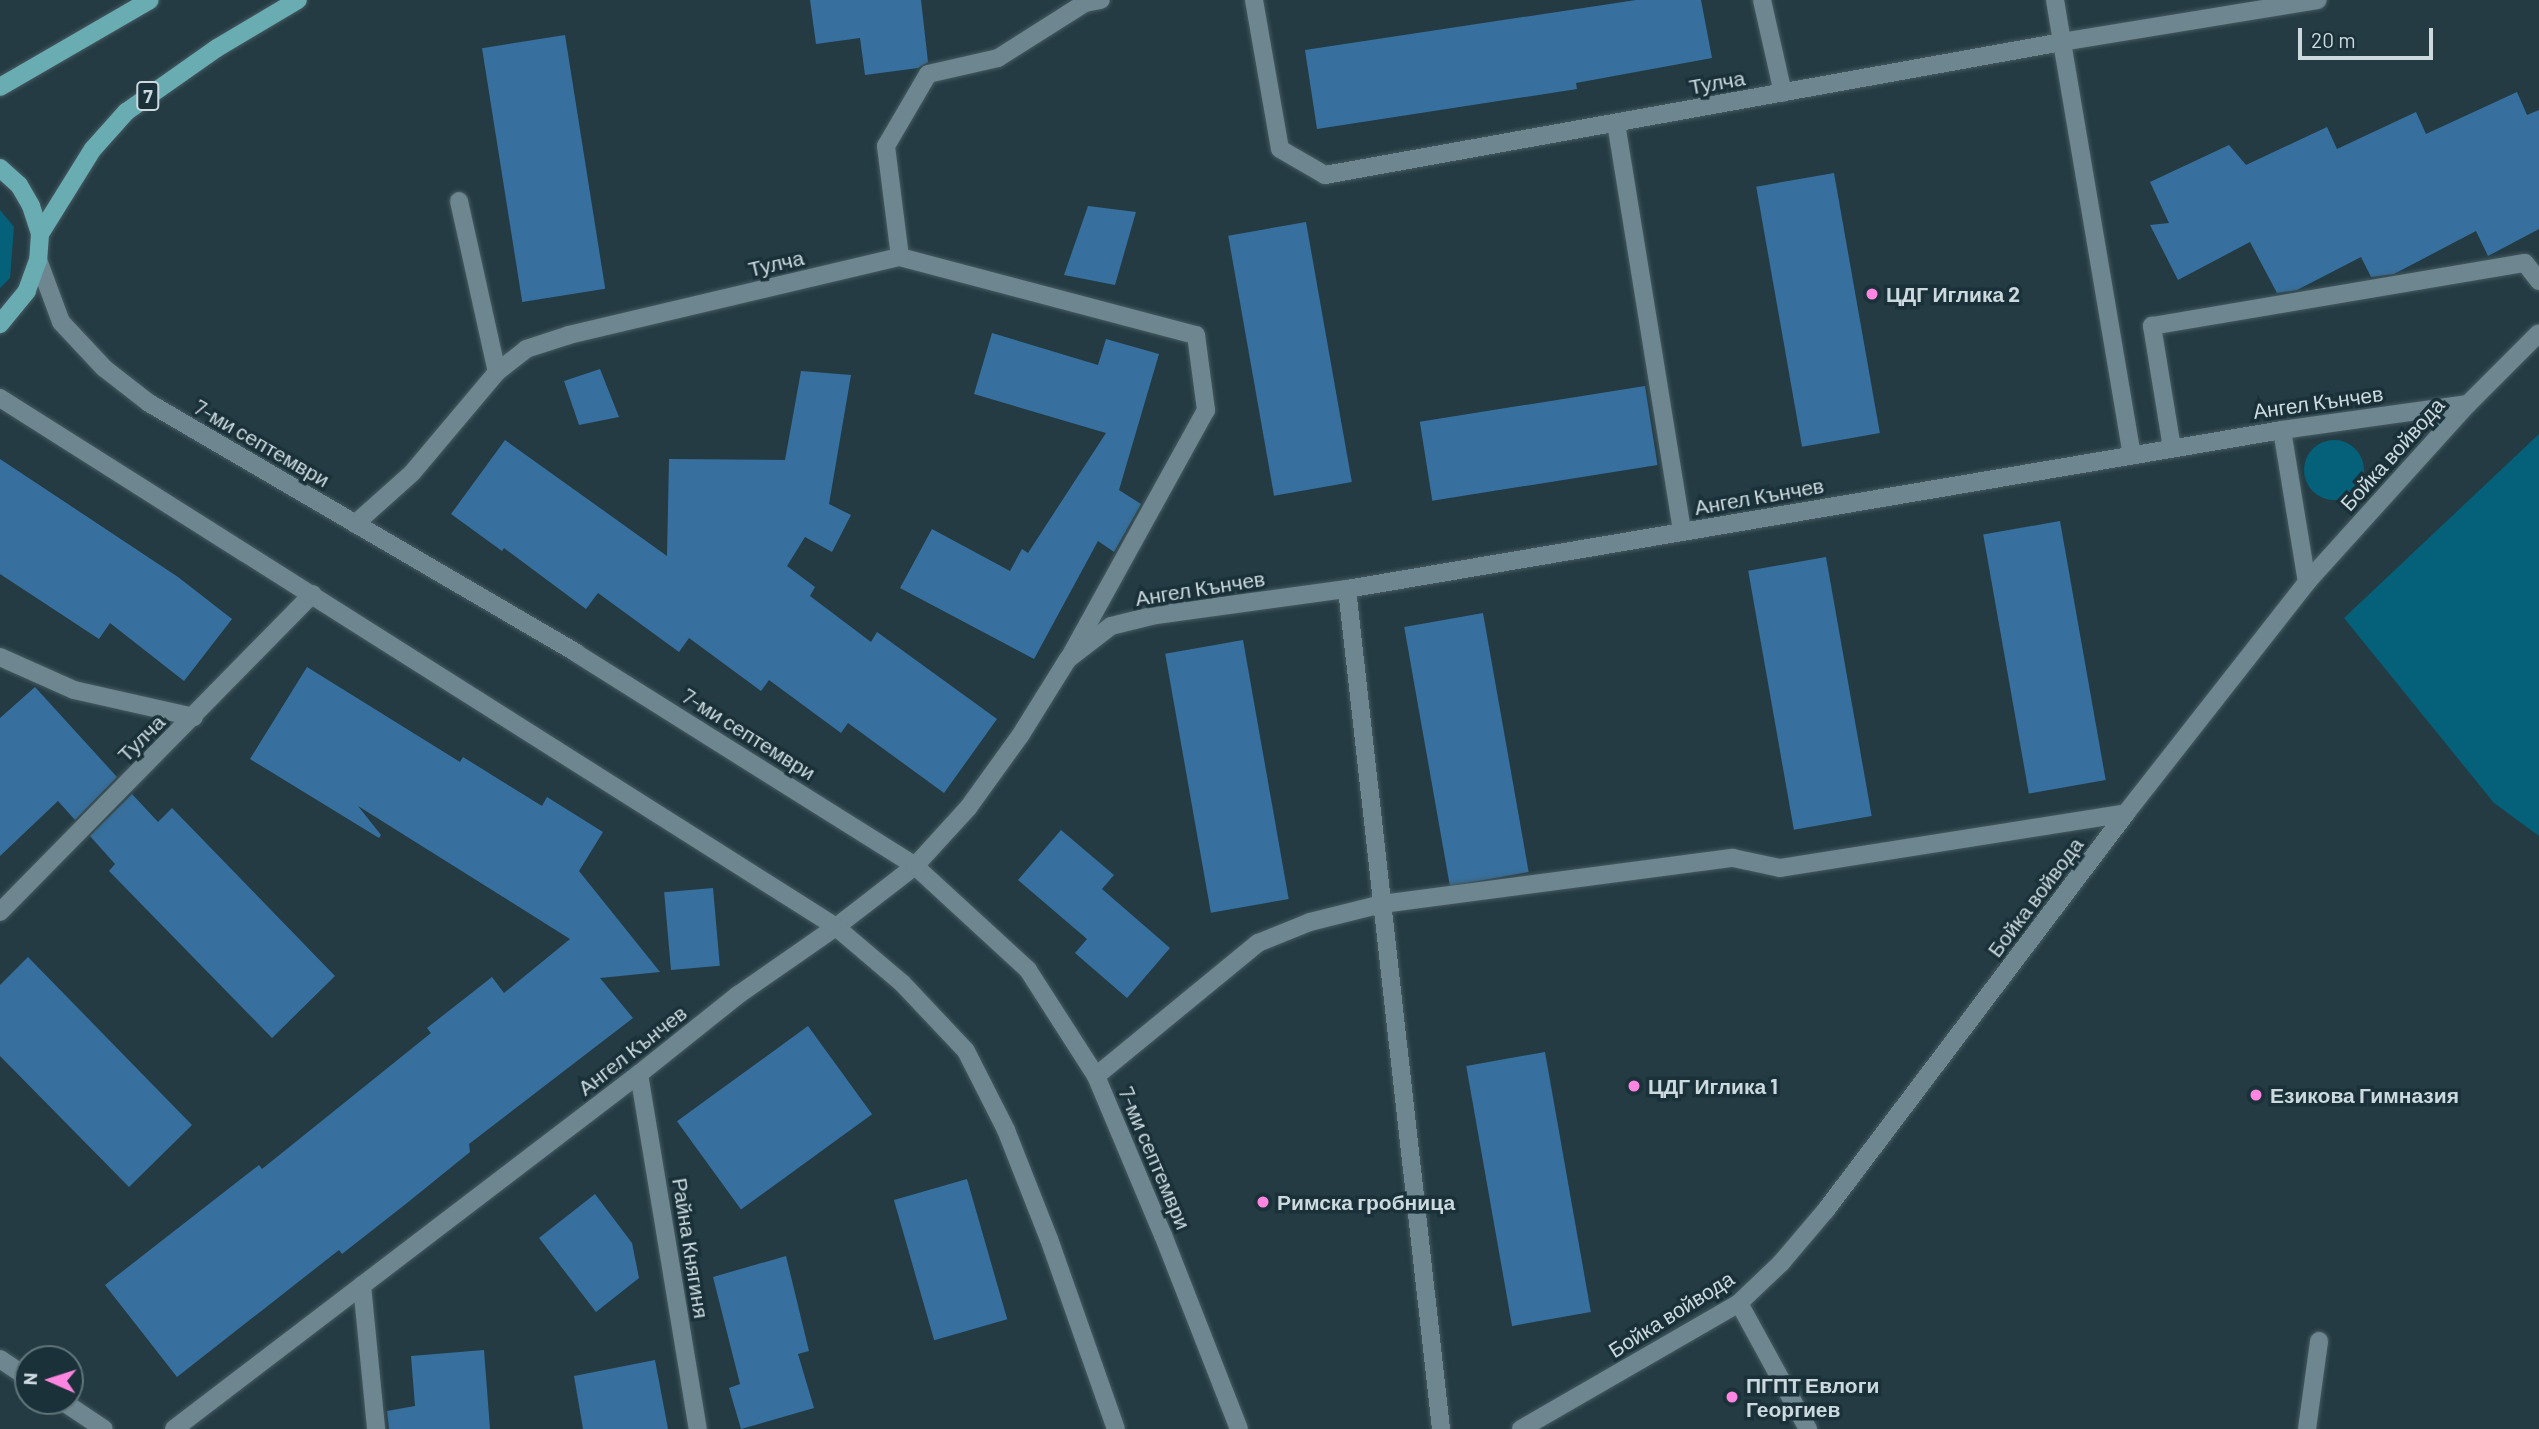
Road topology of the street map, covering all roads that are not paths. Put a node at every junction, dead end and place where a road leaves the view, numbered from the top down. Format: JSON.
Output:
{"nodes":[{"id":1,"x":150,"y":0,"type":"edge"},
{"id":2,"x":298,"y":0,"type":"edge"},
{"id":3,"x":1101,"y":0,"type":"edge"},
{"id":4,"x":1254,"y":0,"type":"edge"},
{"id":5,"x":1762,"y":0,"type":"edge"},
{"id":6,"x":2055,"y":0,"type":"edge"},
{"id":7,"x":2311,"y":1,"type":"edge"},
{"id":8,"x":2062,"y":42,"type":"junction"},
{"id":9,"x":0,"y":87,"type":"edge"},
{"id":10,"x":1783,"y":93,"type":"junction"},
{"id":11,"x":1616,"y":123,"type":"junction"},
{"id":12,"x":0,"y":168,"type":"edge"},
{"id":13,"x":459,"y":201,"type":"dead end"},
{"id":14,"x":40,"y":234,"type":"junction"},
{"id":15,"x":900,"y":257,"type":"junction"},
{"id":16,"x":38,"y":260,"type":"junction"},
{"id":17,"x":2539,"y":281,"type":"edge"},
{"id":18,"x":0,"y":324,"type":"edge"},
{"id":19,"x":2539,"y":333,"type":"edge"},
{"id":20,"x":497,"y":372,"type":"junction"},
{"id":21,"x":0,"y":398,"type":"edge"},
{"id":22,"x":2468,"y":404,"type":"junction"},
{"id":23,"x":2282,"y":430,"type":"junction"},
{"id":24,"x":2172,"y":448,"type":"junction"},
{"id":25,"x":2132,"y":455,"type":"junction"},
{"id":26,"x":355,"y":524,"type":"junction"},
{"id":27,"x":1682,"y":532,"type":"junction"},
{"id":28,"x":2307,"y":582,"type":"junction"},
{"id":29,"x":1347,"y":589,"type":"junction"},
{"id":30,"x":313,"y":594,"type":"junction"},
{"id":31,"x":0,"y":657,"type":"edge"},
{"id":32,"x":1068,"y":659,"type":"junction"},
{"id":33,"x":194,"y":717,"type":"junction"},
{"id":34,"x":2126,"y":813,"type":"junction"},
{"id":35,"x":915,"y":866,"type":"junction"},
{"id":36,"x":1382,"y":904,"type":"junction"},
{"id":37,"x":0,"y":912,"type":"edge"},
{"id":38,"x":836,"y":927,"type":"junction"},
{"id":39,"x":639,"y":1074,"type":"junction"},
{"id":40,"x":1096,"y":1076,"type":"junction"},
{"id":41,"x":362,"y":1285,"type":"junction"},
{"id":42,"x":1739,"y":1303,"type":"junction"},
{"id":43,"x":2319,"y":1341,"type":"dead end"},
{"id":44,"x":83,"y":1415,"type":"edge"},
{"id":45,"x":104,"y":1429,"type":"edge"},
{"id":46,"x":174,"y":1429,"type":"edge"},
{"id":47,"x":376,"y":1429,"type":"edge"},
{"id":48,"x":698,"y":1429,"type":"edge"},
{"id":49,"x":1116,"y":1429,"type":"edge"},
{"id":50,"x":1239,"y":1429,"type":"edge"},
{"id":51,"x":1441,"y":1429,"type":"edge"},
{"id":52,"x":1521,"y":1429,"type":"edge"},
{"id":53,"x":1808,"y":1429,"type":"edge"},
{"id":54,"x":2307,"y":1429,"type":"edge"}],
"edges":[{"from":1,"to":9,"type":"main road"},
{"from":2,"to":14,"type":"main road","number":"7"},
{"from":3,"to":15,"type":"street"},
{"from":4,"to":11,"type":"street","name":"Тулча"},
{"from":5,"to":10,"type":"street"},
{"from":6,"to":8,"type":"street"},
{"from":7,"to":8,"type":"street","name":"Тулча"},
{"from":8,"to":10,"type":"street","name":"Тулча"},
{"from":8,"to":25,"type":"street"},
{"from":10,"to":11,"type":"street","name":"Тулча"},
{"from":11,"to":27,"type":"street"},
{"from":12,"to":14,"type":"main road","number":"7"},
{"from":13,"to":20,"type":"street"},
{"from":14,"to":16,"type":"main road","number":"7"},
{"from":15,"to":20,"type":"street","name":"Тулча"},
{"from":15,"to":32,"type":"street","name":"Ангел Кънчев"},
{"from":16,"to":18,"type":"main road","number":"7"},
{"from":16,"to":26,"type":"street","name":"7-ми септември"},
{"from":17,"to":24,"type":"street"},
{"from":19,"to":22,"type":"street","name":"Бойка войвода"},
{"from":20,"to":26,"type":"street","name":"Тулча"},
{"from":21,"to":30,"type":"street"},
{"from":22,"to":23,"type":"street","name":"Ангел Кънчев"},
{"from":22,"to":28,"type":"street","name":"Бойка войвода"},
{"from":23,"to":24,"type":"street","name":"Ангел Кънчев"},
{"from":23,"to":28,"type":"street"},
{"from":24,"to":25,"type":"street","name":"Ангел Кънчев"},
{"from":25,"to":27,"type":"street","name":"Ангел Кънчев"},
{"from":26,"to":35,"type":"street","name":"7-ми септември"},
{"from":27,"to":29,"type":"street","name":"Ангел Кънчев"},
{"from":28,"to":34,"type":"street","name":"Бойка войвода"},
{"from":29,"to":32,"type":"street","name":"Ангел Кънчев"},
{"from":29,"to":36,"type":"street"},
{"from":30,"to":33,"type":"street","name":"Тулча"},
{"from":30,"to":38,"type":"street"},
{"from":31,"to":33,"type":"street"},
{"from":32,"to":35,"type":"street","name":"Ангел Кънчев"},
{"from":33,"to":37,"type":"street","name":"Тулча"},
{"from":34,"to":36,"type":"street"},
{"from":34,"to":42,"type":"street","name":"Бойка войвода"},
{"from":35,"to":38,"type":"street","name":"Ангел Кънчев"},
{"from":35,"to":40,"type":"street","name":"7-ми септември"},
{"from":36,"to":40,"type":"street"},
{"from":36,"to":51,"type":"street"},
{"from":38,"to":39,"type":"street","name":"Ангел Кънчев"},
{"from":38,"to":49,"type":"street"},
{"from":39,"to":41,"type":"street","name":"Ангел Кънчев"},
{"from":39,"to":48,"type":"street","name":"Райна Княгиня"},
{"from":40,"to":50,"type":"street","name":"7-ми септември"},
{"from":41,"to":46,"type":"street","name":"Ангел Кънчев"},
{"from":41,"to":47,"type":"street"},
{"from":42,"to":52,"type":"street","name":"Бойка войвода"},
{"from":42,"to":53,"type":"street"},
{"from":43,"to":54,"type":"street"},
{"from":44,"to":45,"type":"street"}]}
